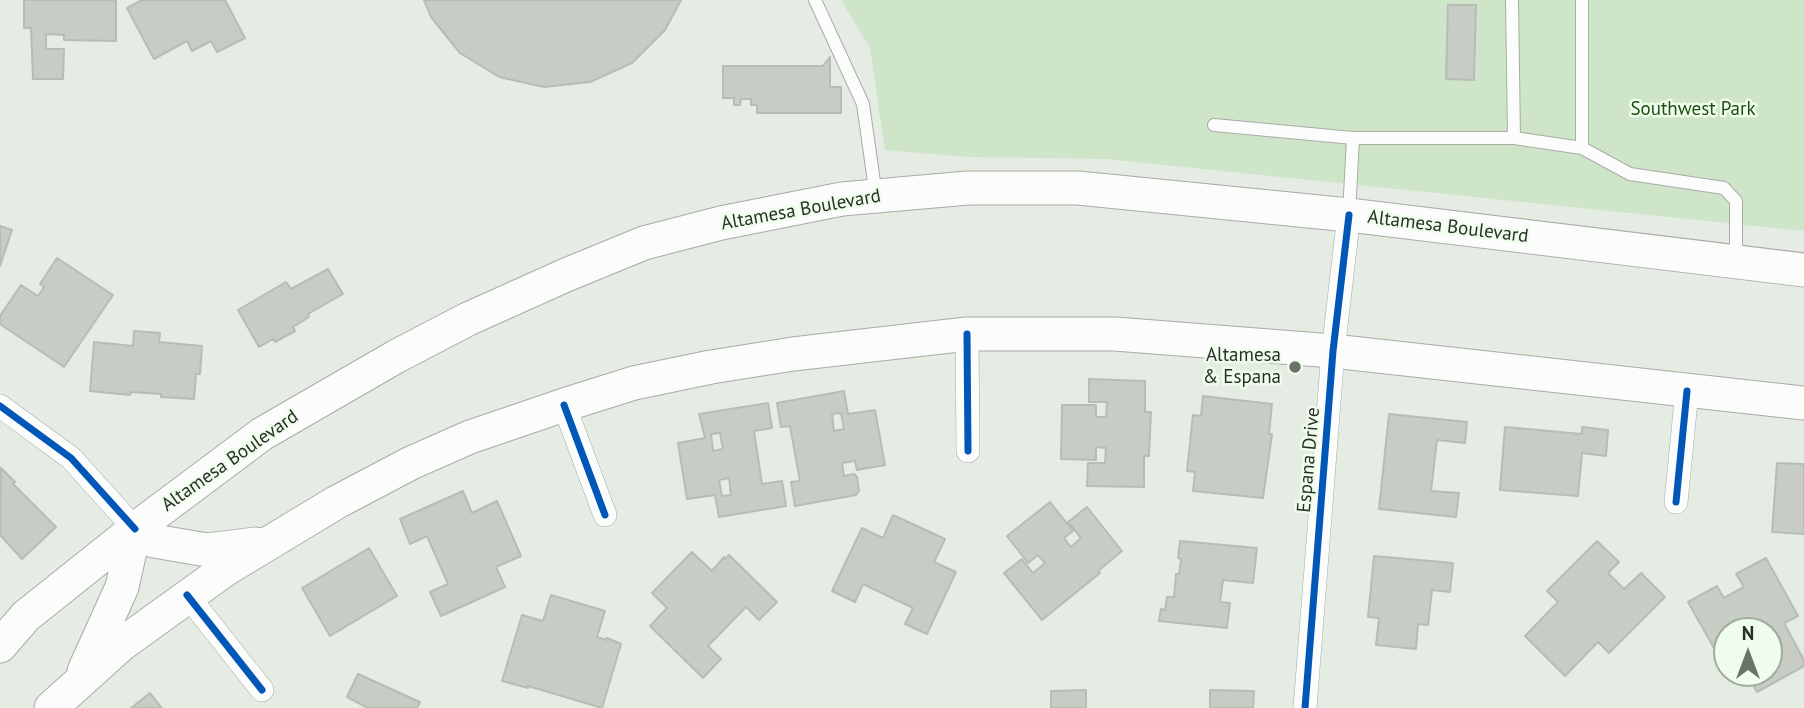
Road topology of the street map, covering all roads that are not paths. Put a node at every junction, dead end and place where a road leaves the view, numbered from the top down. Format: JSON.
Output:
{"nodes":[{"id":1,"x":815,"y":0,"type":"edge"},
{"id":2,"x":1512,"y":0,"type":"edge"},
{"id":3,"x":1582,"y":0,"type":"edge"},
{"id":4,"x":1214,"y":125,"type":"dead end"},
{"id":5,"x":1353,"y":138,"type":"junction"},
{"id":6,"x":1514,"y":138,"type":"junction"},
{"id":7,"x":1582,"y":148,"type":"junction"},
{"id":8,"x":876,"y":196,"type":"junction"},
{"id":9,"x":1349,"y":215,"type":"junction"},
{"id":10,"x":1736,"y":262,"type":"junction"},
{"id":11,"x":1804,"y":270,"type":"edge"},
{"id":12,"x":967,"y":334,"type":"junction"},
{"id":13,"x":1333,"y":351,"type":"junction"},
{"id":14,"x":1687,"y":391,"type":"junction"},
{"id":15,"x":1804,"y":403,"type":"edge"},
{"id":16,"x":564,"y":405,"type":"junction"},
{"id":17,"x":0,"y":406,"type":"edge"},
{"id":18,"x":968,"y":451,"type":"dead end"},
{"id":19,"x":1676,"y":502,"type":"dead end"},
{"id":20,"x":605,"y":515,"type":"dead end"},
{"id":21,"x":135,"y":529,"type":"junction"},
{"id":22,"x":267,"y":543,"type":"junction"},
{"id":23,"x":187,"y":595,"type":"junction"},
{"id":24,"x":0,"y":646,"type":"edge"},
{"id":25,"x":78,"y":683,"type":"junction"},
{"id":26,"x":261,"y":690,"type":"dead end"},
{"id":27,"x":51,"y":708,"type":"edge"},
{"id":28,"x":1305,"y":708,"type":"edge"}],
"edges":[{"from":1,"to":8,"type":"lane"},
{"from":2,"to":6,"type":"lane"},
{"from":3,"to":7,"type":"lane"},
{"from":4,"to":5,"type":"lane"},
{"from":5,"to":6,"type":"lane"},
{"from":5,"to":9,"type":"lane"},
{"from":6,"to":7,"type":"lane"},
{"from":7,"to":10,"type":"lane"},
{"from":8,"to":9,"type":"main road","name":"Altamesa Boulevard"},
{"from":8,"to":21,"type":"main road","name":"Altamesa Boulevard"},
{"from":9,"to":10,"type":"main road","name":"Altamesa Boulevard"},
{"from":9,"to":13,"type":"street","name":"Espana Drive"},
{"from":10,"to":11,"type":"main road","name":"Altamesa Boulevard"},
{"from":12,"to":13,"type":"main road"},
{"from":12,"to":16,"type":"main road"},
{"from":12,"to":18,"type":"street"},
{"from":13,"to":14,"type":"main road"},
{"from":13,"to":28,"type":"street","name":"Espana Drive"},
{"from":14,"to":15,"type":"main road"},
{"from":14,"to":19,"type":"street"},
{"from":16,"to":20,"type":"street"},
{"from":16,"to":22,"type":"main road"},
{"from":17,"to":21,"type":"street"},
{"from":21,"to":22,"type":"main road"},
{"from":21,"to":24,"type":"main road","name":"Altamesa Boulevard"},
{"from":21,"to":25,"type":"main road"},
{"from":22,"to":23,"type":"main road"},
{"from":23,"to":25,"type":"main road"},
{"from":23,"to":26,"type":"street"},
{"from":25,"to":27,"type":"main road"}]}
